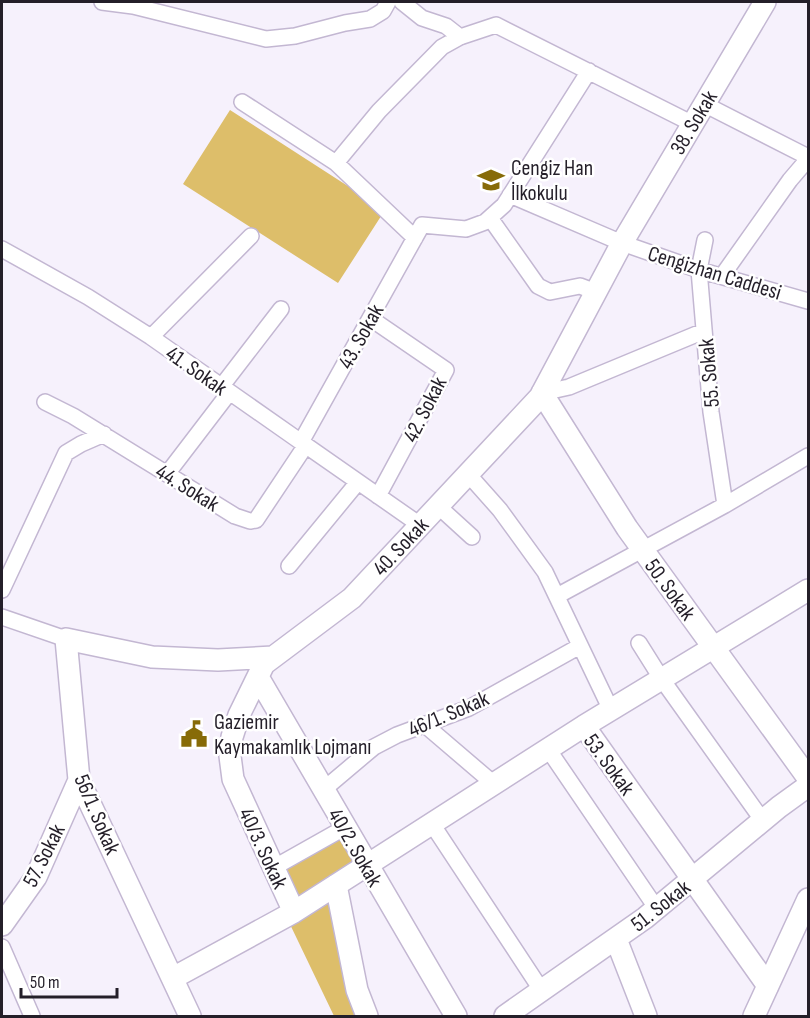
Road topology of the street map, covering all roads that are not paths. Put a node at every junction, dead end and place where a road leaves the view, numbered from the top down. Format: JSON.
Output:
{"nodes":[{"id":1,"x":102,"y":2,"type":"edge"},
{"id":2,"x":388,"y":2,"type":"edge"},
{"id":3,"x":402,"y":2,"type":"edge"},
{"id":4,"x":765,"y":2,"type":"edge"},
{"id":5,"x":460,"y":37,"type":"junction"},
{"id":6,"x":590,"y":71,"type":"junction"},
{"id":7,"x":242,"y":102,"type":"dead end"},
{"id":8,"x":704,"y":104,"type":"junction"},
{"id":9,"x":693,"y":124,"type":"junction"},
{"id":10,"x":808,"y":158,"type":"edge"},
{"id":11,"x":336,"y":163,"type":"junction"},
{"id":12,"x":510,"y":195,"type":"junction"},
{"id":13,"x":490,"y":218,"type":"junction"},
{"id":14,"x":419,"y":232,"type":"junction"},
{"id":15,"x":251,"y":236,"type":"dead end"},
{"id":16,"x":705,"y":240,"type":"dead end"},
{"id":17,"x":622,"y":243,"type":"junction"},
{"id":18,"x":2,"y":249,"type":"edge"},
{"id":19,"x":699,"y":270,"type":"junction"},
{"id":20,"x":722,"y":276,"type":"junction"},
{"id":21,"x":596,"y":292,"type":"junction"},
{"id":22,"x":808,"y":301,"type":"edge"},
{"id":23,"x":280,"y":309,"type":"dead end"},
{"id":24,"x":370,"y":318,"type":"junction"},
{"id":25,"x":704,"y":332,"type":"junction"},
{"id":26,"x":151,"y":337,"type":"junction"},
{"id":27,"x":225,"y":390,"type":"junction"},
{"id":28,"x":542,"y":393,"type":"junction"},
{"id":29,"x":45,"y":402,"type":"dead end"},
{"id":30,"x":104,"y":434,"type":"junction"},
{"id":31,"x":303,"y":444,"type":"junction"},
{"id":32,"x":808,"y":456,"type":"edge"},
{"id":33,"x":167,"y":474,"type":"junction"},
{"id":34,"x":468,"y":474,"type":"junction"},
{"id":35,"x":358,"y":482,"type":"junction"},
{"id":36,"x":378,"y":496,"type":"junction"},
{"id":37,"x":724,"y":505,"type":"junction"},
{"id":38,"x":438,"y":506,"type":"junction"},
{"id":39,"x":420,"y":525,"type":"junction"},
{"id":40,"x":472,"y":537,"type":"dead end"},
{"id":41,"x":642,"y":549,"type":"junction"},
{"id":42,"x":289,"y":566,"type":"dead end"},
{"id":43,"x":2,"y":590,"type":"edge"},
{"id":44,"x":808,"y":590,"type":"edge"},
{"id":45,"x":556,"y":596,"type":"junction"},
{"id":46,"x":2,"y":617,"type":"edge"},
{"id":47,"x":66,"y":639,"type":"junction"},
{"id":48,"x":639,"y":643,"type":"dead end"},
{"id":49,"x":580,"y":646,"type":"junction"},
{"id":50,"x":713,"y":646,"type":"junction"},
{"id":51,"x":273,"y":657,"type":"junction"},
{"id":52,"x":258,"y":676,"type":"junction"},
{"id":53,"x":661,"y":678,"type":"junction"},
{"id":54,"x":611,"y":710,"type":"junction"},
{"id":55,"x":425,"y":725,"type":"junction"},
{"id":56,"x":584,"y":726,"type":"junction"},
{"id":57,"x":548,"y":749,"type":"junction"},
{"id":58,"x":808,"y":778,"type":"edge"},
{"id":59,"x":79,"y":780,"type":"junction"},
{"id":60,"x":494,"y":784,"type":"junction"},
{"id":61,"x":808,"y":786,"type":"edge"},
{"id":62,"x":322,"y":790,"type":"junction"},
{"id":63,"x":763,"y":821,"type":"junction"},
{"id":64,"x":432,"y":824,"type":"junction"},
{"id":65,"x":344,"y":828,"type":"junction"},
{"id":66,"x":366,"y":866,"type":"junction"},
{"id":67,"x":273,"y":868,"type":"junction"},
{"id":68,"x":693,"y":879,"type":"junction"},
{"id":69,"x":336,"y":885,"type":"junction"},
{"id":70,"x":808,"y":899,"type":"edge"},
{"id":71,"x":657,"y":909,"type":"junction"},
{"id":72,"x":294,"y":912,"type":"junction"},
{"id":73,"x":2,"y":925,"type":"edge"},
{"id":74,"x":616,"y":939,"type":"junction"},
{"id":75,"x":2,"y":947,"type":"edge"},
{"id":76,"x":173,"y":978,"type":"junction"},
{"id":77,"x":768,"y":986,"type":"junction"},
{"id":78,"x":542,"y":991,"type":"junction"},
{"id":79,"x":32,"y":1017,"type":"edge"},
{"id":80,"x":190,"y":1017,"type":"edge"},
{"id":81,"x":367,"y":1017,"type":"edge"},
{"id":82,"x":456,"y":1017,"type":"edge"},
{"id":83,"x":505,"y":1017,"type":"edge"},
{"id":84,"x":646,"y":1017,"type":"edge"},
{"id":85,"x":754,"y":1017,"type":"edge"}],
"edges":[{"from":1,"to":2,"type":"street"},
{"from":3,"to":5,"type":"street"},
{"from":4,"to":8,"type":"street","name":"38. Sokak"},
{"from":5,"to":6,"type":"street"},
{"from":5,"to":11,"type":"street"},
{"from":6,"to":9,"type":"street"},
{"from":6,"to":12,"type":"street"},
{"from":7,"to":11,"type":"street"},
{"from":8,"to":9,"type":"street","name":"38. Sokak"},
{"from":8,"to":10,"type":"street"},
{"from":9,"to":17,"type":"street","name":"38. Sokak"},
{"from":10,"to":20,"type":"street"},
{"from":11,"to":14,"type":"street"},
{"from":12,"to":13,"type":"street"},
{"from":12,"to":17,"type":"street","name":"Cengizhan Caddesi"},
{"from":13,"to":14,"type":"street"},
{"from":13,"to":21,"type":"street"},
{"from":14,"to":24,"type":"street","name":"43. Sokak"},
{"from":15,"to":26,"type":"street","name":"41. Sokak"},
{"from":16,"to":19,"type":"street","name":"55. Sokak"},
{"from":17,"to":19,"type":"street","name":"Cengizhan Caddesi"},
{"from":17,"to":21,"type":"street","name":"40. Sokak"},
{"from":18,"to":26,"type":"street"},
{"from":19,"to":20,"type":"street","name":"Cengizhan Caddesi"},
{"from":19,"to":25,"type":"street","name":"55. Sokak"},
{"from":20,"to":22,"type":"street","name":"Cengizhan Caddesi"},
{"from":21,"to":28,"type":"street","name":"40. Sokak"},
{"from":23,"to":27,"type":"street"},
{"from":24,"to":31,"type":"street","name":"43. Sokak"},
{"from":24,"to":36,"type":"street","name":"42. Sokak"},
{"from":25,"to":28,"type":"street"},
{"from":25,"to":37,"type":"street","name":"55. Sokak"},
{"from":26,"to":27,"type":"street","name":"41. Sokak"},
{"from":27,"to":31,"type":"street","name":"41. Sokak"},
{"from":27,"to":33,"type":"street"},
{"from":28,"to":34,"type":"street","name":"40. Sokak"},
{"from":28,"to":41,"type":"street","name":"50. Sokak"},
{"from":29,"to":30,"type":"street","name":"44. Sokak"},
{"from":30,"to":33,"type":"street","name":"44. Sokak"},
{"from":30,"to":43,"type":"street"},
{"from":31,"to":33,"type":"street","name":"44. Sokak"},
{"from":31,"to":35,"type":"street","name":"41. Sokak"},
{"from":32,"to":37,"type":"street"},
{"from":34,"to":38,"type":"street","name":"40. Sokak"},
{"from":34,"to":45,"type":"street"},
{"from":35,"to":36,"type":"street","name":"41. Sokak"},
{"from":35,"to":42,"type":"street"},
{"from":36,"to":39,"type":"street","name":"41. Sokak"},
{"from":37,"to":41,"type":"street"},
{"from":38,"to":39,"type":"street","name":"40. Sokak"},
{"from":38,"to":40,"type":"street"},
{"from":39,"to":51,"type":"street","name":"40. Sokak"},
{"from":41,"to":45,"type":"street"},
{"from":41,"to":50,"type":"street","name":"50. Sokak"},
{"from":44,"to":50,"type":"street","name":"53. Sokak"},
{"from":45,"to":49,"type":"street"},
{"from":46,"to":47,"type":"street"},
{"from":47,"to":51,"type":"street"},
{"from":47,"to":59,"type":"street","name":"56/1. Sokak"},
{"from":48,"to":53,"type":"street"},
{"from":49,"to":54,"type":"street"},
{"from":49,"to":55,"type":"street","name":"46/1. Sokak"},
{"from":50,"to":53,"type":"street","name":"53. Sokak"},
{"from":50,"to":58,"type":"street","name":"50. Sokak"},
{"from":51,"to":52,"type":"street","name":"40/3. Sokak"},
{"from":52,"to":62,"type":"street","name":"40/2. Sokak"},
{"from":52,"to":67,"type":"street","name":"40/3. Sokak"},
{"from":53,"to":54,"type":"street","name":"53. Sokak"},
{"from":53,"to":63,"type":"street"},
{"from":54,"to":56,"type":"street","name":"53. Sokak"},
{"from":55,"to":60,"type":"street"},
{"from":55,"to":62,"type":"street","name":"46/1. Sokak"},
{"from":56,"to":57,"type":"street"},
{"from":56,"to":68,"type":"street","name":"53. Sokak"},
{"from":57,"to":60,"type":"street"},
{"from":57,"to":71,"type":"street"},
{"from":59,"to":73,"type":"street","name":"57. Sokak"},
{"from":59,"to":76,"type":"street","name":"56/1. Sokak"},
{"from":60,"to":64,"type":"street"},
{"from":61,"to":63,"type":"street","name":"51. Sokak"},
{"from":62,"to":65,"type":"street","name":"40/2. Sokak"},
{"from":63,"to":68,"type":"street","name":"51. Sokak"},
{"from":64,"to":66,"type":"street"},
{"from":64,"to":78,"type":"street"},
{"from":65,"to":66,"type":"street","name":"40/2. Sokak"},
{"from":65,"to":67,"type":"street"},
{"from":66,"to":69,"type":"street"},
{"from":66,"to":82,"type":"street","name":"40/2. Sokak"},
{"from":67,"to":72,"type":"street","name":"40/3. Sokak"},
{"from":68,"to":71,"type":"street","name":"51. Sokak"},
{"from":68,"to":77,"type":"street","name":"53. Sokak"},
{"from":69,"to":72,"type":"street"},
{"from":69,"to":81,"type":"street"},
{"from":70,"to":77,"type":"street"},
{"from":71,"to":74,"type":"street","name":"51. Sokak"},
{"from":72,"to":76,"type":"street","name":"40/3. Sokak"},
{"from":74,"to":78,"type":"street","name":"51. Sokak"},
{"from":74,"to":84,"type":"street"},
{"from":75,"to":79,"type":"street"},
{"from":76,"to":80,"type":"street","name":"56/1. Sokak"},
{"from":77,"to":85,"type":"street"},
{"from":78,"to":83,"type":"street","name":"51. Sokak"}]}
